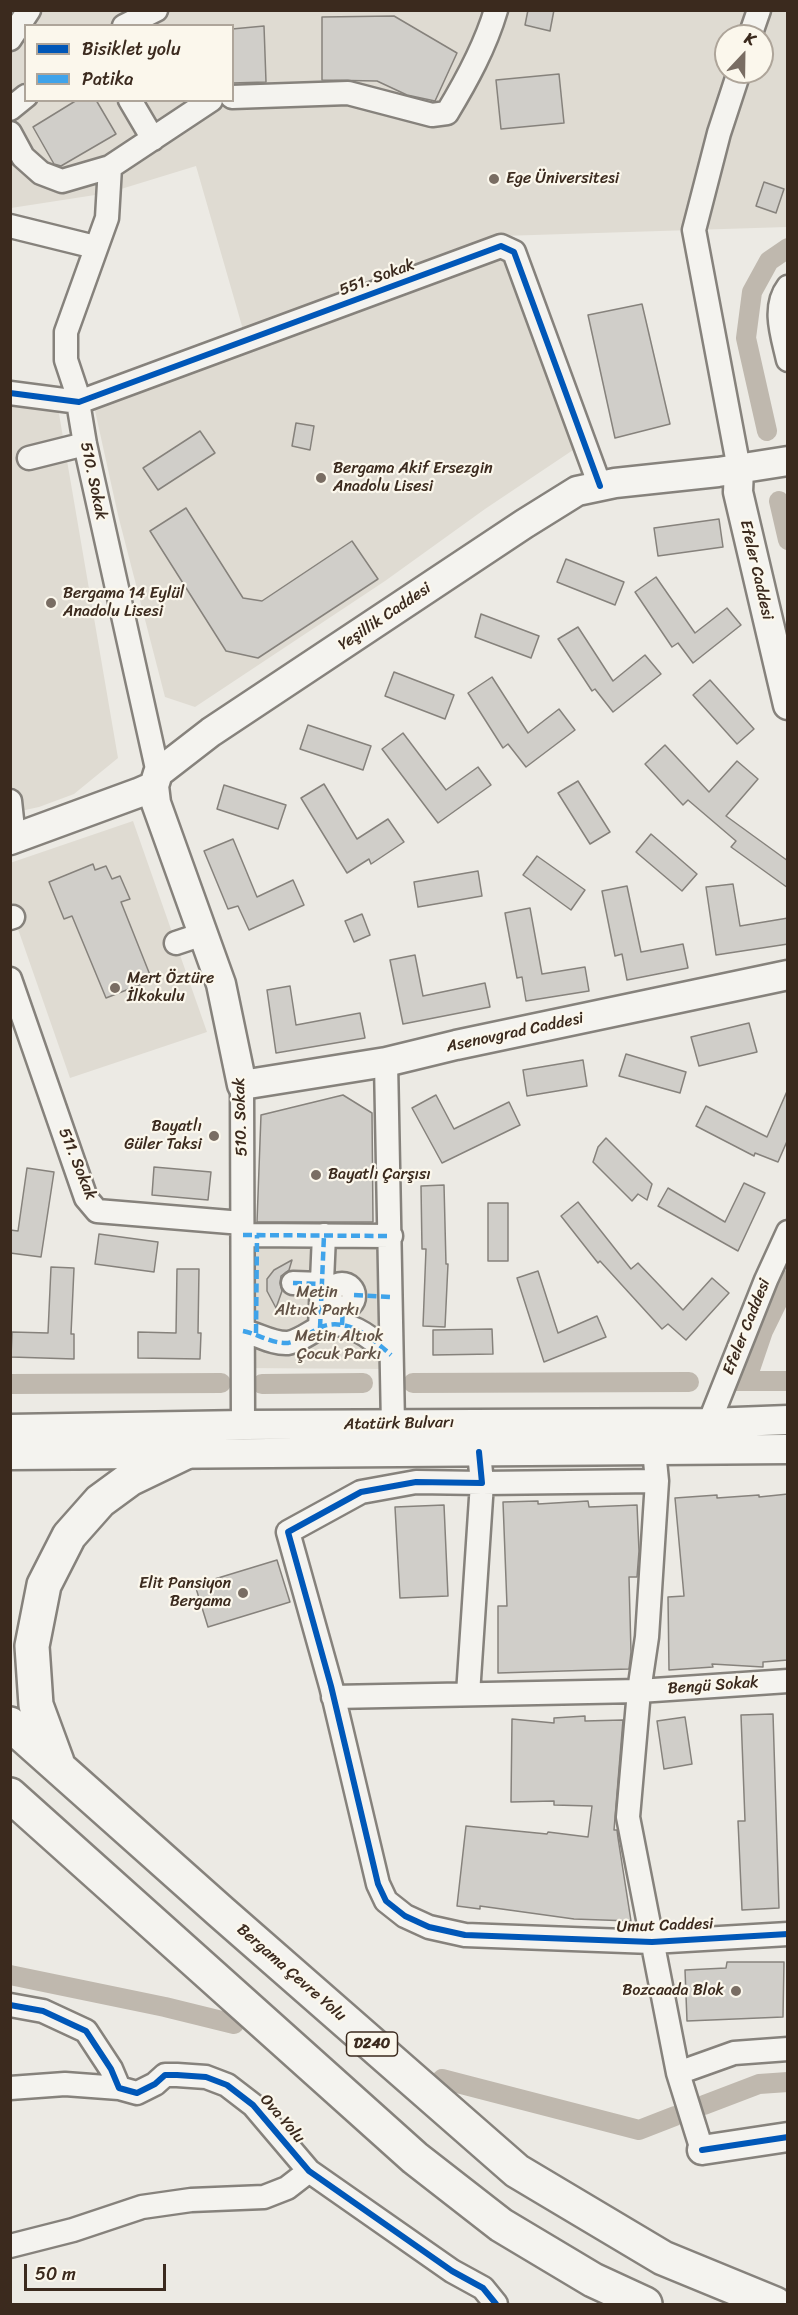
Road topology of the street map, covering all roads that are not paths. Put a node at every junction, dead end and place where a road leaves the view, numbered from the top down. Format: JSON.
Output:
{"nodes":[{"id":1,"x":29,"y":10,"type":"edge"},
{"id":2,"x":156,"y":10,"type":"edge"},
{"id":3,"x":496,"y":10,"type":"edge"},
{"id":4,"x":127,"y":24,"type":"edge"},
{"id":5,"x":10,"y":39,"type":"edge"},
{"id":6,"x":735,"y":84,"type":"edge"},
{"id":7,"x":234,"y":96,"type":"edge"},
{"id":8,"x":24,"y":98,"type":"edge"},
{"id":9,"x":131,"y":102,"type":"edge"},
{"id":10,"x":208,"y":102,"type":"edge"},
{"id":11,"x":10,"y":109,"type":"edge"},
{"id":12,"x":10,"y":133,"type":"edge"},
{"id":13,"x":153,"y":139,"type":"junction"},
{"id":14,"x":110,"y":167,"type":"junction"},
{"id":15,"x":10,"y":226,"type":"edge"},
{"id":16,"x":95,"y":247,"type":"junction"},
{"id":17,"x":788,"y":287,"type":"edge"},
{"id":18,"x":788,"y":360,"type":"edge"},
{"id":19,"x":10,"y":393,"type":"edge"},
{"id":20,"x":79,"y":402,"type":"junction"},
{"id":21,"x":85,"y":444,"type":"junction"},
{"id":22,"x":29,"y":458,"type":"dead end"},
{"id":23,"x":788,"y":461,"type":"edge"},
{"id":24,"x":739,"y":469,"type":"junction"},
{"id":25,"x":600,"y":486,"type":"junction"},
{"id":26,"x":788,"y":705,"type":"edge"},
{"id":27,"x":156,"y":779,"type":"junction"},
{"id":28,"x":10,"y":801,"type":"edge"},
{"id":29,"x":12,"y":839,"type":"edge"},
{"id":30,"x":202,"y":934,"type":"junction"},
{"id":31,"x":176,"y":943,"type":"dead end"},
{"id":32,"x":788,"y":975,"type":"edge"},
{"id":33,"x":10,"y":979,"type":"edge"},
{"id":34,"x":386,"y":1062,"type":"junction"},
{"id":35,"x":242,"y":1085,"type":"junction"},
{"id":36,"x":247,"y":1231,"type":"junction"},
{"id":37,"x":788,"y":1232,"type":"edge"},
{"id":38,"x":324,"y":1235,"type":"junction"},
{"id":39,"x":391,"y":1236,"type":"junction"},
{"id":40,"x":293,"y":1283,"type":"dead end"},
{"id":41,"x":391,"y":1297,"type":"junction"},
{"id":42,"x":329,"y":1304,"type":"junction"},
{"id":43,"x":249,"y":1332,"type":"junction"},
{"id":44,"x":391,"y":1355,"type":"junction"},
{"id":45,"x":788,"y":1420,"type":"edge"},
{"id":46,"x":709,"y":1423,"type":"junction"},
{"id":47,"x":243,"y":1425,"type":"junction"},
{"id":48,"x":393,"y":1425,"type":"junction"},
{"id":49,"x":10,"y":1429,"type":"edge"},
{"id":50,"x":788,"y":1449,"type":"edge"},
{"id":51,"x":654,"y":1450,"type":"junction"},
{"id":52,"x":479,"y":1452,"type":"junction"},
{"id":53,"x":184,"y":1454,"type":"junction"},
{"id":54,"x":10,"y":1455,"type":"edge"},
{"id":55,"x":657,"y":1481,"type":"junction"},
{"id":56,"x":482,"y":1483,"type":"junction"},
{"id":57,"x":788,"y":1681,"type":"edge"},
{"id":58,"x":639,"y":1691,"type":"junction"},
{"id":59,"x":468,"y":1694,"type":"junction"},
{"id":60,"x":333,"y":1697,"type":"junction"},
{"id":61,"x":10,"y":1724,"type":"edge"},
{"id":62,"x":58,"y":1766,"type":"junction"},
{"id":63,"x":10,"y":1795,"type":"edge"},
{"id":64,"x":788,"y":1934,"type":"edge"},
{"id":65,"x":652,"y":1942,"type":"junction"},
{"id":66,"x":10,"y":2005,"type":"edge"},
{"id":67,"x":788,"y":2049,"type":"edge"},
{"id":68,"x":678,"y":2073,"type":"junction"},
{"id":69,"x":10,"y":2088,"type":"edge"},
{"id":70,"x":119,"y":2088,"type":"junction"},
{"id":71,"x":788,"y":2137,"type":"edge"},
{"id":72,"x":702,"y":2150,"type":"joint"},
{"id":73,"x":309,"y":2171,"type":"junction"},
{"id":74,"x":10,"y":2246,"type":"edge"},
{"id":75,"x":496,"y":2304,"type":"edge"},
{"id":76,"x":645,"y":2304,"type":"edge"},
{"id":77,"x":775,"y":2304,"type":"edge"}],
"edges":[{"from":1,"to":5,"type":"street"},
{"from":2,"to":4,"type":"street"},
{"from":3,"to":7,"type":"street"},
{"from":6,"to":24,"type":"street"},
{"from":8,"to":11,"type":"street"},
{"from":9,"to":13,"type":"street"},
{"from":10,"to":13,"type":"street"},
{"from":12,"to":14,"type":"street"},
{"from":13,"to":14,"type":"street"},
{"from":14,"to":16,"type":"street","name":"510. Sokak"},
{"from":15,"to":16,"type":"street"},
{"from":16,"to":20,"type":"street","name":"510. Sokak"},
{"from":17,"to":18,"type":"street"},
{"from":19,"to":20,"type":"street","name":"551. Sokak"},
{"from":20,"to":21,"type":"street","name":"510. Sokak"},
{"from":20,"to":25,"type":"street","name":"551. Sokak"},
{"from":21,"to":22,"type":"street"},
{"from":21,"to":27,"type":"street","name":"510. Sokak"},
{"from":23,"to":24,"type":"main road","name":"Yeşillik Caddesi"},
{"from":24,"to":25,"type":"main road","name":"Yeşillik Caddesi"},
{"from":24,"to":26,"type":"main road","name":"Efeler Caddesi"},
{"from":25,"to":27,"type":"main road","name":"Yeşillik Caddesi"},
{"from":27,"to":29,"type":"main road","name":"Yeşillik Caddesi"},
{"from":27,"to":30,"type":"main road","name":"510. Sokak"},
{"from":28,"to":29,"type":"street"},
{"from":30,"to":31,"type":"street"},
{"from":30,"to":35,"type":"main road","name":"510. Sokak"},
{"from":32,"to":34,"type":"main road","name":"Asenovgrad Caddesi"},
{"from":33,"to":36,"type":"street","name":"511. Sokak"},
{"from":34,"to":35,"type":"main road","name":"Asenovgrad Caddesi"},
{"from":34,"to":39,"type":"street"},
{"from":35,"to":36,"type":"street","name":"510. Sokak"},
{"from":36,"to":38,"type":"street","name":"511. Sokak"},
{"from":36,"to":43,"type":"street","name":"510. Sokak"},
{"from":37,"to":46,"type":"street","name":"Efeler Caddesi"},
{"from":38,"to":39,"type":"street","name":"511. Sokak"},
{"from":38,"to":42,"type":"street"},
{"from":39,"to":41,"type":"street"},
{"from":40,"to":42,"type":"street"},
{"from":41,"to":42,"type":"street"},
{"from":41,"to":44,"type":"street"},
{"from":42,"to":43,"type":"street"},
{"from":42,"to":44,"type":"street"},
{"from":43,"to":47,"type":"street","name":"510. Sokak"},
{"from":44,"to":48,"type":"street"},
{"from":45,"to":46,"type":"main road","name":"Atatürk Bulvarı"},
{"from":46,"to":48,"type":"main road","name":"Atatürk Bulvarı"},
{"from":47,"to":48,"type":"main road","name":"Atatürk Bulvarı"},
{"from":47,"to":49,"type":"main road","name":"Atatürk Bulvarı"},
{"from":50,"to":51,"type":"main road","name":"Atatürk Bulvarı"},
{"from":51,"to":52,"type":"main road","name":"Atatürk Bulvarı"},
{"from":51,"to":55,"type":"street"},
{"from":52,"to":53,"type":"main road","name":"Atatürk Bulvarı"},
{"from":52,"to":56,"type":"street"},
{"from":53,"to":54,"type":"main road","name":"Atatürk Bulvarı"},
{"from":53,"to":62,"type":"highway"},
{"from":55,"to":56,"type":"street"},
{"from":55,"to":58,"type":"street"},
{"from":56,"to":59,"type":"street"},
{"from":56,"to":60,"type":"street","name":"Umut Caddesi"},
{"from":57,"to":58,"type":"street","name":"Bengü Sokak"},
{"from":58,"to":59,"type":"street","name":"Bengü Sokak"},
{"from":58,"to":65,"type":"street"},
{"from":59,"to":60,"type":"street","name":"Bengü Sokak"},
{"from":60,"to":65,"type":"street","name":"Umut Caddesi"},
{"from":61,"to":62,"type":"highway","name":"Bergama Çevre Yolu","number":"D240"},
{"from":62,"to":77,"type":"highway","name":"Bergama Çevre Yolu","number":"D240"},
{"from":63,"to":76,"type":"highway"},
{"from":64,"to":65,"type":"street","name":"Umut Caddesi"},
{"from":65,"to":68,"type":"street"},
{"from":66,"to":70,"type":"street"},
{"from":67,"to":68,"type":"street"},
{"from":68,"to":72,"type":"street"},
{"from":69,"to":70,"type":"street","name":"Ova Yolu"},
{"from":70,"to":73,"type":"street","name":"Ova Yolu"},
{"from":71,"to":72,"type":"main road"},
{"from":73,"to":74,"type":"street"},
{"from":73,"to":75,"type":"street","name":"Ova Yolu"}]}
